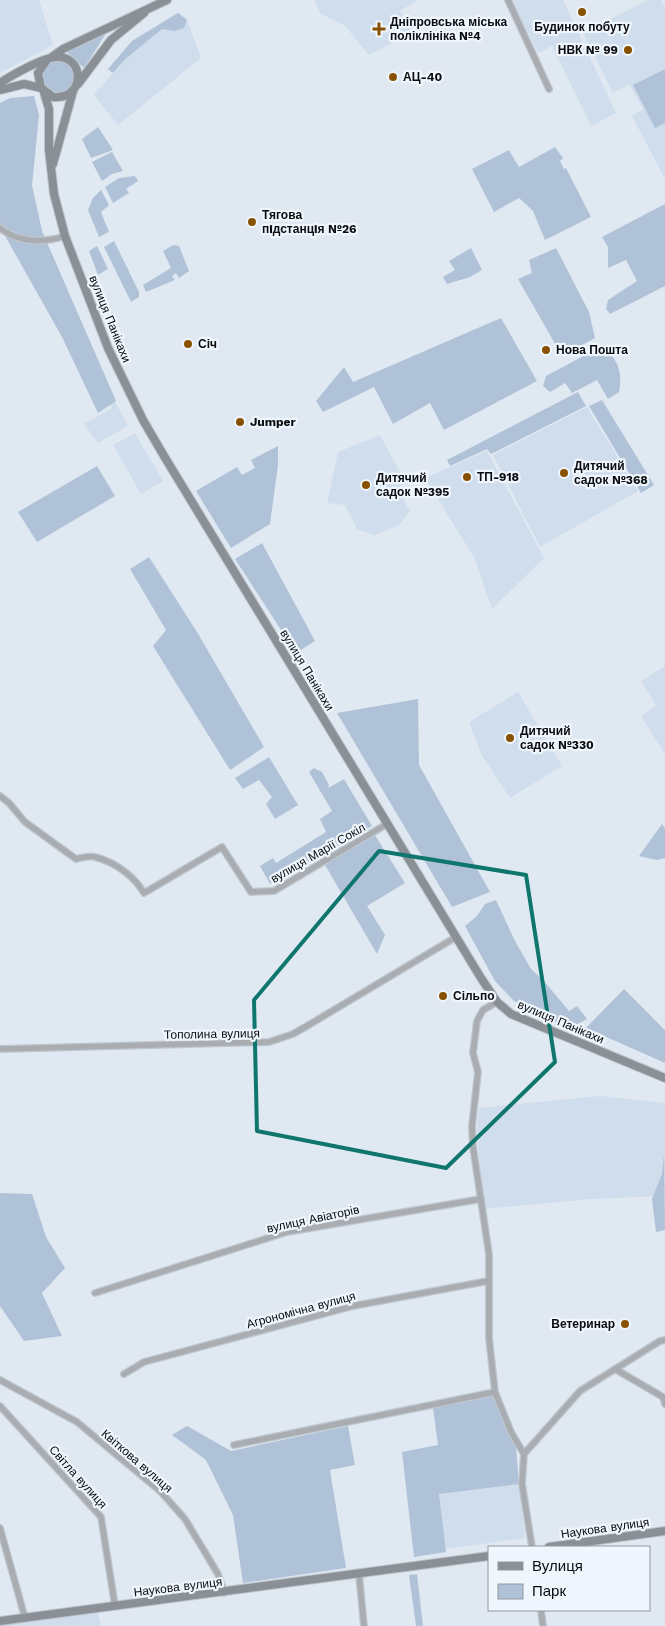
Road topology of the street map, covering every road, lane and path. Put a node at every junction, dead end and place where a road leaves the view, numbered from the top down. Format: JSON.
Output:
{"nodes":[{"id":1,"x":167,"y":0,"type":"edge"},
{"id":2,"x":508,"y":0,"type":"edge"},
{"id":3,"x":145,"y":11,"type":"junction"},
{"id":4,"x":50,"y":59,"type":"junction"},
{"id":5,"x":0,"y":83,"type":"edge"},
{"id":6,"x":75,"y":88,"type":"junction"},
{"id":7,"x":549,"y":88,"type":"dead end"},
{"id":8,"x":0,"y":90,"type":"edge"},
{"id":9,"x":42,"y":90,"type":"junction"},
{"id":10,"x":52,"y":169,"type":"junction"},
{"id":11,"x":0,"y":228,"type":"edge"},
{"id":12,"x":64,"y":236,"type":"junction"},
{"id":13,"x":0,"y":796,"type":"edge"},
{"id":14,"x":388,"y":824,"type":"junction"},
{"id":15,"x":456,"y":937,"type":"junction"},
{"id":16,"x":497,"y":1002,"type":"junction"},
{"id":17,"x":0,"y":1049,"type":"edge"},
{"id":18,"x":665,"y":1078,"type":"edge"},
{"id":19,"x":481,"y":1199,"type":"junction"},
{"id":20,"x":488,"y":1281,"type":"junction"},
{"id":21,"x":95,"y":1293,"type":"dead end"},
{"id":22,"x":665,"y":1340,"type":"edge"},
{"id":23,"x":615,"y":1369,"type":"junction"},
{"id":24,"x":124,"y":1374,"type":"dead end"},
{"id":25,"x":0,"y":1380,"type":"edge"},
{"id":26,"x":495,"y":1392,"type":"junction"},
{"id":27,"x":664,"y":1397,"type":"edge"},
{"id":28,"x":665,"y":1404,"type":"edge"},
{"id":29,"x":0,"y":1406,"type":"edge"},
{"id":30,"x":234,"y":1444,"type":"dead end"},
{"id":31,"x":524,"y":1454,"type":"junction"},
{"id":32,"x":0,"y":1528,"type":"edge"},
{"id":33,"x":665,"y":1531,"type":"edge"},
{"id":34,"x":532,"y":1546,"type":"edge"},
{"id":35,"x":556,"y":1546,"type":"edge"},
{"id":36,"x":488,"y":1556,"type":"edge"},
{"id":37,"x":360,"y":1574,"type":"junction"},
{"id":38,"x":224,"y":1593,"type":"junction"},
{"id":39,"x":115,"y":1606,"type":"junction"},
{"id":40,"x":541,"y":1611,"type":"edge"},
{"id":41,"x":25,"y":1618,"type":"junction"},
{"id":42,"x":0,"y":1622,"type":"edge"},
{"id":43,"x":364,"y":1626,"type":"edge"},
{"id":44,"x":543,"y":1626,"type":"edge"}],
"edges":[{"from":1,"to":3,"type":"street","name":"вулиця Панікахи"},
{"from":2,"to":7,"type":"street"},
{"from":3,"to":4,"type":"street","name":"вулиця Панікахи"},
{"from":3,"to":6,"type":"street","name":"вулиця Панікахи"},
{"from":4,"to":5,"type":"street","name":"вулиця Панікахи"},
{"from":4,"to":6,"type":"street"},
{"from":4,"to":9,"type":"street"},
{"from":6,"to":9,"type":"street"},
{"from":6,"to":10,"type":"street","name":"вулиця Панікахи"},
{"from":8,"to":9,"type":"street"},
{"from":9,"to":10,"type":"street","name":"вулиця Панікахи"},
{"from":10,"to":12,"type":"street","name":"вулиця Панікахи"},
{"from":11,"to":12,"type":"street"},
{"from":12,"to":14,"type":"street","name":"вулиця Панікахи"},
{"from":13,"to":14,"type":"street","name":"вулиця Марії Сокіл"},
{"from":14,"to":15,"type":"street","name":"вулиця Панікахи"},
{"from":15,"to":16,"type":"street","name":"вулиця Панікахи"},
{"from":15,"to":17,"type":"street","name":"Тополина вулиця"},
{"from":16,"to":18,"type":"street","name":"вулиця Панікахи"},
{"from":16,"to":19,"type":"street"},
{"from":19,"to":20,"type":"street"},
{"from":19,"to":21,"type":"street","name":"вулиця Авіаторів"},
{"from":20,"to":24,"type":"street","name":"Агрономічна вулиця"},
{"from":20,"to":26,"type":"street"},
{"from":22,"to":23,"type":"street"},
{"from":23,"to":27,"type":"street"},
{"from":23,"to":31,"type":"street"},
{"from":25,"to":38,"type":"street","name":"Квіткова вулиця"},
{"from":26,"to":30,"type":"street"},
{"from":26,"to":31,"type":"street"},
{"from":27,"to":28,"type":"street"},
{"from":29,"to":39,"type":"street","name":"Світла вулиця"},
{"from":31,"to":34,"type":"street"},
{"from":32,"to":41,"type":"street"},
{"from":33,"to":35,"type":"street","name":"Наукова вулиця"},
{"from":36,"to":37,"type":"street","name":"Наукова вулиця"},
{"from":37,"to":38,"type":"street","name":"Наукова вулиця"},
{"from":37,"to":43,"type":"street"},
{"from":38,"to":39,"type":"street","name":"Наукова вулиця"},
{"from":39,"to":41,"type":"street","name":"Наукова вулиця"},
{"from":40,"to":44,"type":"street"},
{"from":41,"to":42,"type":"street","name":"Наукова вулиця"}]}
